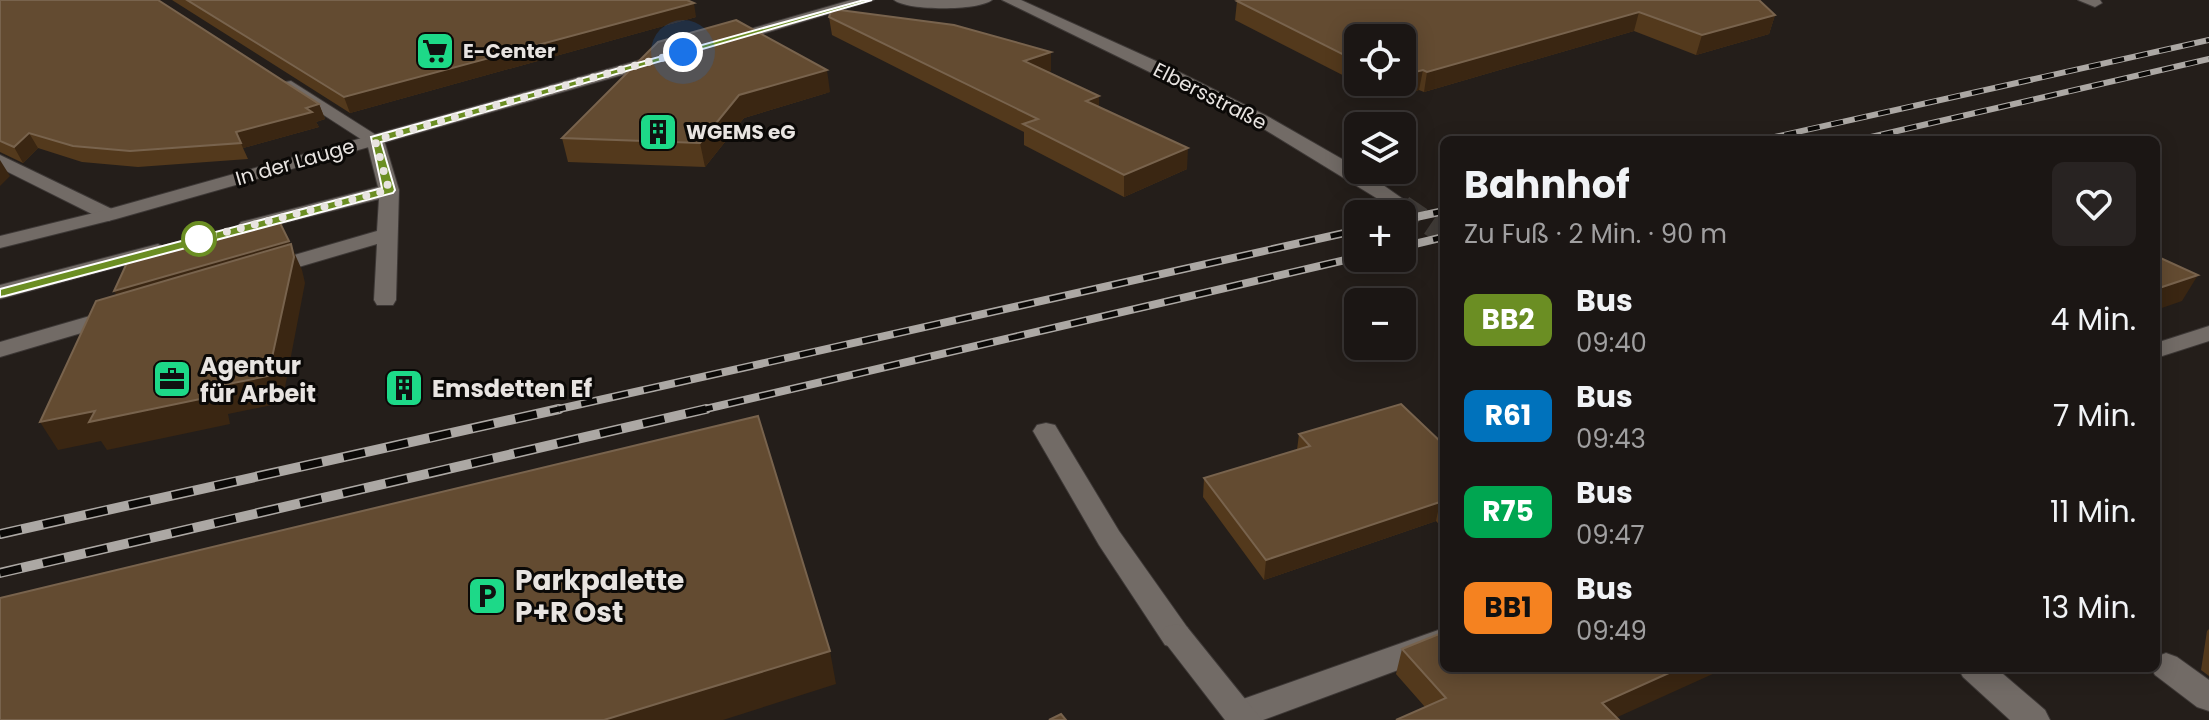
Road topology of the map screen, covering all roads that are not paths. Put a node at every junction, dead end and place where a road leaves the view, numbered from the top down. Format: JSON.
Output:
{"nodes":[{"id":1,"x":867,"y":0,"type":"edge"},
{"id":2,"x":901,"y":0,"type":"edge"},
{"id":3,"x":985,"y":0,"type":"edge"},
{"id":4,"x":1009,"y":0,"type":"edge"},
{"id":5,"x":708,"y":45,"type":"edge"},
{"id":6,"x":678,"y":54,"type":"edge"},
{"id":7,"x":270,"y":73,"type":"edge"},
{"id":8,"x":375,"y":140,"type":"junction"},
{"id":9,"x":0,"y":161,"type":"edge"},
{"id":10,"x":389,"y":190,"type":"junction"},
{"id":11,"x":1394,"y":200,"type":"tunnel mouth"},
{"id":12,"x":109,"y":215,"type":"junction"},
{"id":13,"x":228,"y":232,"type":"edge"},
{"id":14,"x":388,"y":234,"type":"junction"},
{"id":15,"x":0,"y":242,"type":"edge"},
{"id":16,"x":183,"y":243,"type":"edge"},
{"id":17,"x":254,"y":274,"type":"edge"},
{"id":18,"x":0,"y":292,"type":"edge"},
{"id":19,"x":385,"y":300,"type":"dead end"},
{"id":20,"x":134,"y":310,"type":"edge"},
{"id":21,"x":2209,"y":333,"type":"edge"},
{"id":22,"x":0,"y":350,"type":"edge"},
{"id":23,"x":2160,"y":350,"type":"edge"},
{"id":24,"x":1046,"y":431,"type":"dead end"},
{"id":25,"x":1440,"y":642,"type":"edge"},
{"id":26,"x":2166,"y":666,"type":"dead end"},
{"id":27,"x":1979,"y":672,"type":"edge"},
{"id":28,"x":2209,"y":698,"type":"edge"},
{"id":29,"x":1243,"y":717,"type":"edge"},
{"id":30,"x":2033,"y":720,"type":"edge"}],
"edges":[{"from":1,"to":5,"type":"street"},
{"from":2,"to":3,"type":"street"},
{"from":4,"to":11,"type":"street","name":"Elbersstraße"},
{"from":6,"to":8,"type":"street","name":"In der Lauge"},
{"from":7,"to":8,"type":"street"},
{"from":8,"to":10,"type":"street"},
{"from":8,"to":12,"type":"street","name":"In der Lauge"},
{"from":9,"to":12,"type":"street"},
{"from":10,"to":13,"type":"street"},
{"from":10,"to":14,"type":"street"},
{"from":12,"to":15,"type":"street","name":"In der Lauge"},
{"from":14,"to":17,"type":"street"},
{"from":14,"to":19,"type":"street"},
{"from":16,"to":18,"type":"street"},
{"from":20,"to":22,"type":"street"},
{"from":21,"to":23,"type":"street"},
{"from":24,"to":29,"type":"street"},
{"from":25,"to":29,"type":"street"},
{"from":26,"to":28,"type":"street"},
{"from":27,"to":30,"type":"street"}]}
